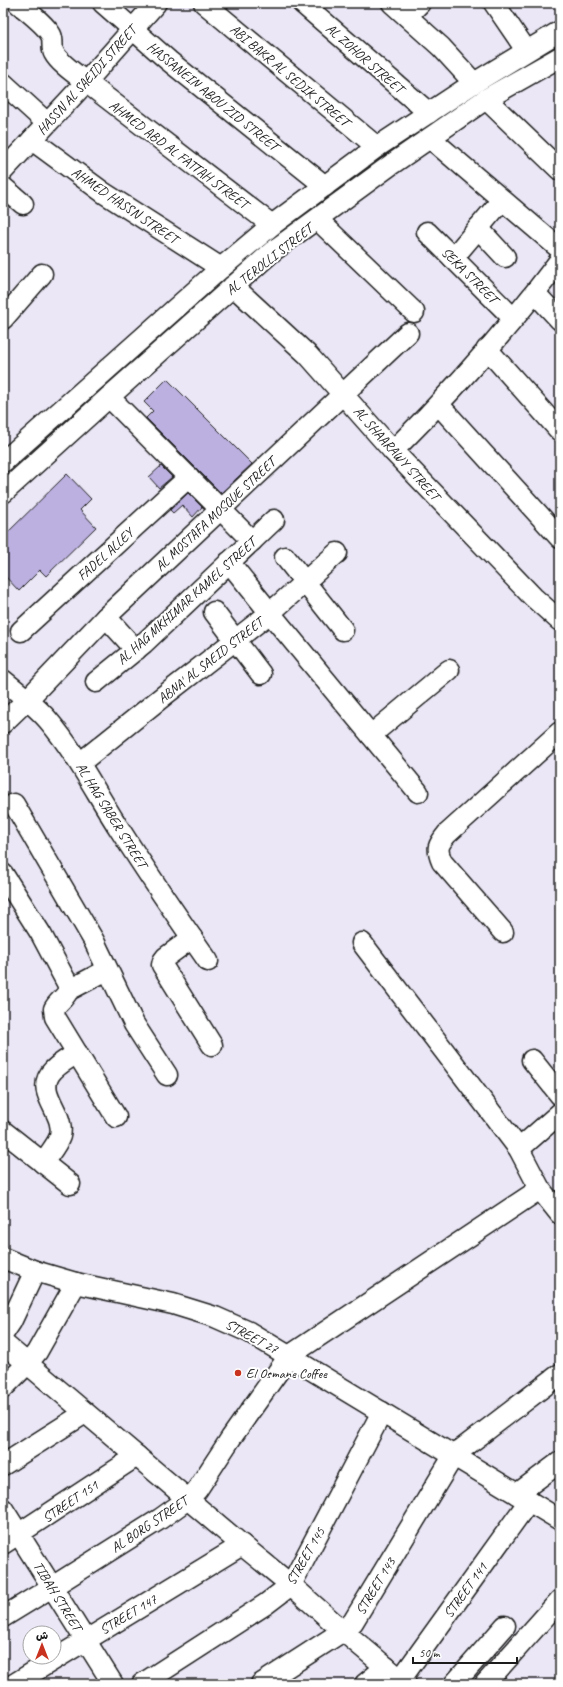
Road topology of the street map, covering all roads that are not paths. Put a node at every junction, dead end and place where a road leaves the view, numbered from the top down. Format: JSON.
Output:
{"nodes":[{"id":1,"x":18,"y":3,"type":"edge"},
{"id":2,"x":103,"y":3,"type":"edge"},
{"id":3,"x":156,"y":3,"type":"edge"},
{"id":4,"x":204,"y":3,"type":"edge"},
{"id":5,"x":302,"y":3,"type":"edge"},
{"id":6,"x":392,"y":3,"type":"edge"},
{"id":7,"x":494,"y":3,"type":"edge"},
{"id":8,"x":413,"y":9,"type":"edge"},
{"id":9,"x":133,"y":29,"type":"junction"},
{"id":10,"x":560,"y":31,"type":"edge"},
{"id":11,"x":526,"y":50,"type":"junction"},
{"id":12,"x":560,"y":57,"type":"edge"},
{"id":13,"x":86,"y":82,"type":"junction"},
{"id":14,"x":474,"y":83,"type":"junction"},
{"id":15,"x":4,"y":86,"type":"edge"},
{"id":16,"x":486,"y":99,"type":"junction"},
{"id":17,"x":429,"y":113,"type":"junction"},
{"id":18,"x":47,"y":123,"type":"junction"},
{"id":19,"x":430,"y":138,"type":"junction"},
{"id":20,"x":32,"y":140,"type":"junction"},
{"id":21,"x":377,"y":147,"type":"junction"},
{"id":22,"x":560,"y":170,"type":"edge"},
{"id":23,"x":3,"y":171,"type":"edge"},
{"id":24,"x":325,"y":186,"type":"junction"},
{"id":25,"x":3,"y":188,"type":"edge"},
{"id":26,"x":502,"y":200,"type":"junction"},
{"id":27,"x":22,"y":204,"type":"dead end"},
{"id":28,"x":318,"y":220,"type":"junction"},
{"id":29,"x":272,"y":225,"type":"junction"},
{"id":30,"x":478,"y":228,"type":"junction"},
{"id":31,"x":427,"y":232,"type":"dead end"},
{"id":32,"x":560,"y":249,"type":"edge"},
{"id":33,"x":505,"y":257,"type":"dead end"},
{"id":34,"x":453,"y":258,"type":"junction"},
{"id":35,"x":560,"y":260,"type":"edge"},
{"id":36,"x":221,"y":268,"type":"junction"},
{"id":37,"x":42,"y":274,"type":"dead end"},
{"id":38,"x":233,"y":286,"type":"junction"},
{"id":39,"x":535,"y":293,"type":"junction"},
{"id":40,"x":414,"y":312,"type":"dead end"},
{"id":41,"x":513,"y":318,"type":"junction"},
{"id":42,"x":3,"y":319,"type":"edge"},
{"id":43,"x":560,"y":320,"type":"edge"},
{"id":44,"x":408,"y":333,"type":"dead end"},
{"id":45,"x":487,"y":349,"type":"junction"},
{"id":46,"x":344,"y":394,"type":"junction"},
{"id":47,"x":109,"y":397,"type":"junction"},
{"id":48,"x":439,"y":404,"type":"junction"},
{"id":49,"x":560,"y":431,"type":"edge"},
{"id":50,"x":393,"y":451,"type":"junction"},
{"id":51,"x":5,"y":456,"type":"edge"},
{"id":52,"x":189,"y":477,"type":"junction"},
{"id":53,"x":3,"y":493,"type":"edge"},
{"id":54,"x":220,"y":510,"type":"junction"},
{"id":55,"x":274,"y":520,"type":"dead end"},
{"id":56,"x":560,"y":538,"type":"edge"},
{"id":57,"x":252,"y":541,"type":"junction"},
{"id":58,"x":337,"y":553,"type":"dead end"},
{"id":59,"x":285,"y":557,"type":"dead end"},
{"id":60,"x":229,"y":562,"type":"junction"},
{"id":61,"x":305,"y":583,"type":"junction"},
{"id":62,"x":214,"y":612,"type":"dead end"},
{"id":63,"x":270,"y":614,"type":"junction"},
{"id":64,"x":106,"y":617,"type":"junction"},
{"id":65,"x":560,"y":621,"type":"edge"},
{"id":66,"x":343,"y":630,"type":"dead end"},
{"id":67,"x":21,"y":631,"type":"dead end"},
{"id":68,"x":235,"y":640,"type":"junction"},
{"id":69,"x":136,"y":650,"type":"junction"},
{"id":70,"x":449,"y":670,"type":"dead end"},
{"id":71,"x":261,"y":674,"type":"dead end"},
{"id":72,"x":3,"y":680,"type":"edge"},
{"id":73,"x":96,"y":682,"type":"dead end"},
{"id":74,"x":27,"y":700,"type":"junction"},
{"id":75,"x":3,"y":723,"type":"edge"},
{"id":76,"x":560,"y":732,"type":"edge"},
{"id":77,"x":371,"y":735,"type":"junction"},
{"id":78,"x":80,"y":763,"type":"junction"},
{"id":79,"x":418,"y":792,"type":"dead end"},
{"id":80,"x":14,"y":804,"type":"dead end"},
{"id":81,"x":3,"y":874,"type":"edge"},
{"id":82,"x":503,"y":932,"type":"dead end"},
{"id":83,"x":192,"y":938,"type":"junction"},
{"id":84,"x":362,"y":943,"type":"dead end"},
{"id":85,"x":208,"y":961,"type":"dead end"},
{"id":86,"x":107,"y":970,"type":"junction"},
{"id":87,"x":69,"y":990,"type":"junction"},
{"id":88,"x":212,"y":1045,"type":"dead end"},
{"id":89,"x":77,"y":1053,"type":"junction"},
{"id":90,"x":532,"y":1060,"type":"dead end"},
{"id":91,"x":167,"y":1075,"type":"dead end"},
{"id":92,"x":560,"y":1095,"type":"edge"},
{"id":93,"x":560,"y":1113,"type":"edge"},
{"id":94,"x":116,"y":1117,"type":"dead end"},
{"id":95,"x":3,"y":1131,"type":"edge"},
{"id":96,"x":519,"y":1149,"type":"junction"},
{"id":97,"x":43,"y":1163,"type":"junction"},
{"id":98,"x":70,"y":1184,"type":"dead end"},
{"id":99,"x":540,"y":1189,"type":"junction"},
{"id":100,"x":560,"y":1214,"type":"edge"},
{"id":101,"x":3,"y":1258,"type":"edge"},
{"id":102,"x":35,"y":1271,"type":"junction"},
{"id":103,"x":76,"y":1283,"type":"junction"},
{"id":104,"x":3,"y":1334,"type":"edge"},
{"id":105,"x":3,"y":1343,"type":"edge"},
{"id":106,"x":289,"y":1356,"type":"junction"},
{"id":107,"x":28,"y":1363,"type":"junction"},
{"id":108,"x":560,"y":1374,"type":"edge"},
{"id":109,"x":3,"y":1388,"type":"edge"},
{"id":110,"x":382,"y":1412,"type":"junction"},
{"id":111,"x":85,"y":1413,"type":"junction"},
{"id":112,"x":454,"y":1455,"type":"junction"},
{"id":113,"x":136,"y":1456,"type":"junction"},
{"id":114,"x":560,"y":1462,"type":"edge"},
{"id":115,"x":3,"y":1465,"type":"edge"},
{"id":116,"x":523,"y":1497,"type":"junction"},
{"id":117,"x":188,"y":1499,"type":"junction"},
{"id":118,"x":3,"y":1509,"type":"edge"},
{"id":119,"x":560,"y":1520,"type":"edge"},
{"id":120,"x":11,"y":1540,"type":"edge"},
{"id":121,"x":242,"y":1545,"type":"junction"},
{"id":122,"x":291,"y":1585,"type":"junction"},
{"id":123,"x":52,"y":1587,"type":"junction"},
{"id":124,"x":560,"y":1600,"type":"edge"},
{"id":125,"x":3,"y":1617,"type":"edge"},
{"id":126,"x":505,"y":1626,"type":"dead end"},
{"id":127,"x":343,"y":1631,"type":"junction"},
{"id":128,"x":86,"y":1640,"type":"junction"},
{"id":129,"x":398,"y":1677,"type":"edge"},
{"id":130,"x":38,"y":1678,"type":"edge"},
{"id":131,"x":14,"y":1684,"type":"edge"},
{"id":132,"x":113,"y":1684,"type":"edge"},
{"id":133,"x":142,"y":1684,"type":"edge"},
{"id":134,"x":261,"y":1684,"type":"edge"},
{"id":135,"x":364,"y":1684,"type":"edge"},
{"id":136,"x":454,"y":1684,"type":"edge"},
{"id":137,"x":485,"y":1684,"type":"edge"}],
"edges":[{"from":1,"to":13,"type":"street","name":"AHMED ABD AL FATTAH STREET"},
{"from":2,"to":9,"type":"street","name":"HASSANEIN ABOU ZID STREET"},
{"from":3,"to":9,"type":"street","name":"HASSN AL SAEIDI STREET"},
{"from":4,"to":21,"type":"street","name":"ABI BAKR AL SEDIK STREET"},
{"from":5,"to":17,"type":"street","name":"AL ZOHOR STREET"},
{"from":6,"to":8,"type":"street"},
{"from":7,"to":11,"type":"street"},
{"from":8,"to":14,"type":"street"},
{"from":9,"to":13,"type":"street","name":"HASSN AL SAEIDI STREET"},
{"from":9,"to":24,"type":"street","name":"HASSANEIN ABOU ZID STREET"},
{"from":10,"to":11,"type":"street","name":"AL TEROLLI STREET"},
{"from":11,"to":14,"type":"street","name":"AL TEROLLI STREET"},
{"from":12,"to":16,"type":"street","name":"AL TEROLLI STREET"},
{"from":13,"to":18,"type":"street","name":"HASSN AL SAEIDI STREET"},
{"from":13,"to":29,"type":"street","name":"AHMED ABD AL FATTAH STREET"},
{"from":14,"to":17,"type":"street","name":"AL TEROLLI STREET"},
{"from":15,"to":18,"type":"street"},
{"from":16,"to":19,"type":"street","name":"AL TEROLLI STREET"},
{"from":16,"to":22,"type":"street"},
{"from":17,"to":21,"type":"street","name":"AL TEROLLI STREET"},
{"from":18,"to":20,"type":"street","name":"HASSN AL SAEIDI STREET"},
{"from":19,"to":26,"type":"street"},
{"from":19,"to":28,"type":"street","name":"AL TEROLLI STREET"},
{"from":20,"to":23,"type":"street","name":"HASSN AL SAEIDI STREET"},
{"from":20,"to":36,"type":"street","name":"AHMED HASSN STREET"},
{"from":21,"to":24,"type":"street","name":"AL TEROLLI STREET"},
{"from":24,"to":29,"type":"street","name":"AL TEROLLI STREET"},
{"from":25,"to":27,"type":"street"},
{"from":26,"to":30,"type":"street"},
{"from":26,"to":32,"type":"street"},
{"from":28,"to":38,"type":"street","name":"AL TEROLLI STREET"},
{"from":28,"to":40,"type":"street"},
{"from":29,"to":36,"type":"street","name":"AL TEROLLI STREET"},
{"from":30,"to":33,"type":"street"},
{"from":30,"to":34,"type":"street"},
{"from":31,"to":34,"type":"street","name":"SEKA STREET"},
{"from":34,"to":41,"type":"street","name":"SEKA STREET"},
{"from":35,"to":39,"type":"street"},
{"from":36,"to":51,"type":"street","name":"AL TEROLLI STREET"},
{"from":37,"to":42,"type":"street"},
{"from":38,"to":46,"type":"street","name":"AL SHAARAWY STREET"},
{"from":38,"to":47,"type":"street","name":"AL TEROLLI STREET"},
{"from":39,"to":41,"type":"street"},
{"from":39,"to":43,"type":"street"},
{"from":41,"to":45,"type":"street"},
{"from":44,"to":46,"type":"street","name":"AL MOSTAFA MOSQUE STREET"},
{"from":45,"to":48,"type":"street"},
{"from":45,"to":49,"type":"street"},
{"from":46,"to":50,"type":"street","name":"AL SHAARAWY STREET"},
{"from":46,"to":54,"type":"street","name":"AL MOSTAFA MOSQUE STREET"},
{"from":47,"to":52,"type":"street"},
{"from":47,"to":53,"type":"street","name":"AL TEROLLI STREET"},
{"from":48,"to":50,"type":"street"},
{"from":48,"to":56,"type":"street"},
{"from":50,"to":65,"type":"street","name":"AL SHAARAWY STREET"},
{"from":52,"to":54,"type":"street"},
{"from":52,"to":67,"type":"street","name":"FADEL ALLEY"},
{"from":54,"to":57,"type":"street"},
{"from":54,"to":64,"type":"street","name":"AL MOSTAFA MOSQUE STREET"},
{"from":55,"to":57,"type":"street","name":"AL HAG MKHIMAR KAMEL STREET"},
{"from":57,"to":60,"type":"street","name":"AL HAG MKHIMAR KAMEL STREET"},
{"from":58,"to":61,"type":"street","name":"ABNA' AL SAEID STREET"},
{"from":59,"to":61,"type":"street"},
{"from":60,"to":63,"type":"street"},
{"from":60,"to":69,"type":"street","name":"AL HAG MKHIMAR KAMEL STREET"},
{"from":61,"to":63,"type":"street","name":"ABNA' AL SAEID STREET"},
{"from":61,"to":66,"type":"street"},
{"from":62,"to":68,"type":"street"},
{"from":63,"to":68,"type":"street","name":"ABNA' AL SAEID STREET"},
{"from":63,"to":77,"type":"street"},
{"from":64,"to":69,"type":"street"},
{"from":64,"to":74,"type":"street","name":"AL MOSTAFA MOSQUE STREET"},
{"from":68,"to":71,"type":"street"},
{"from":68,"to":78,"type":"street","name":"ABNA' AL SAEID STREET"},
{"from":69,"to":73,"type":"street","name":"AL HAG MKHIMAR KAMEL STREET"},
{"from":70,"to":77,"type":"street"},
{"from":72,"to":74,"type":"street","name":"AL HAG SABER STREET"},
{"from":74,"to":75,"type":"street","name":"AL MOSTAFA MOSQUE STREET"},
{"from":74,"to":78,"type":"street","name":"AL HAG SABER STREET"},
{"from":76,"to":82,"type":"street"},
{"from":77,"to":79,"type":"street"},
{"from":78,"to":83,"type":"street","name":"AL HAG SABER STREET"},
{"from":80,"to":86,"type":"street"},
{"from":81,"to":87,"type":"street"},
{"from":83,"to":85,"type":"street","name":"AL HAG SABER STREET"},
{"from":83,"to":88,"type":"street"},
{"from":84,"to":96,"type":"street"},
{"from":86,"to":87,"type":"street"},
{"from":86,"to":91,"type":"street"},
{"from":87,"to":89,"type":"street"},
{"from":89,"to":94,"type":"street"},
{"from":89,"to":97,"type":"street"},
{"from":90,"to":92,"type":"street"},
{"from":93,"to":96,"type":"street"},
{"from":95,"to":97,"type":"street"},
{"from":96,"to":99,"type":"street"},
{"from":97,"to":98,"type":"street"},
{"from":99,"to":100,"type":"street"},
{"from":99,"to":106,"type":"street"},
{"from":101,"to":102,"type":"street","name":"STREET 27"},
{"from":102,"to":103,"type":"street","name":"STREET 27"},
{"from":102,"to":104,"type":"street"},
{"from":103,"to":106,"type":"street","name":"STREET 27"},
{"from":103,"to":107,"type":"street"},
{"from":105,"to":107,"type":"street"},
{"from":106,"to":110,"type":"street","name":"STREET 27"},
{"from":106,"to":117,"type":"street","name":"AL BORG STREET"},
{"from":107,"to":109,"type":"street"},
{"from":107,"to":111,"type":"street"},
{"from":108,"to":112,"type":"street"},
{"from":110,"to":112,"type":"street","name":"STREET 27"},
{"from":110,"to":122,"type":"street","name":"STREET 145"},
{"from":111,"to":113,"type":"street"},
{"from":111,"to":115,"type":"street"},
{"from":112,"to":116,"type":"street","name":"STREET 27"},
{"from":112,"to":127,"type":"street","name":"STREET 143"},
{"from":113,"to":117,"type":"street"},
{"from":113,"to":120,"type":"street","name":"STREET 151"},
{"from":114,"to":116,"type":"street","name":"STREET 141"},
{"from":116,"to":119,"type":"street","name":"STREET 27"},
{"from":116,"to":129,"type":"street","name":"STREET 141"},
{"from":117,"to":121,"type":"street"},
{"from":117,"to":123,"type":"street","name":"AL BORG STREET"},
{"from":118,"to":120,"type":"street","name":"TIBAH STREET"},
{"from":120,"to":123,"type":"street","name":"TIBAH STREET"},
{"from":121,"to":122,"type":"street"},
{"from":121,"to":128,"type":"street","name":"STREET 147"},
{"from":122,"to":127,"type":"street"},
{"from":122,"to":133,"type":"street","name":"STREET 145"},
{"from":123,"to":125,"type":"street","name":"AL BORG STREET"},
{"from":123,"to":128,"type":"street","name":"TIBAH STREET"},
{"from":124,"to":137,"type":"street"},
{"from":126,"to":136,"type":"street"},
{"from":127,"to":129,"type":"street"},
{"from":127,"to":134,"type":"street","name":"STREET 143"},
{"from":128,"to":130,"type":"street","name":"STREET 147"},
{"from":128,"to":132,"type":"street","name":"TIBAH STREET"},
{"from":129,"to":135,"type":"street","name":"STREET 141"},
{"from":130,"to":131,"type":"street","name":"STREET 147"}]}
